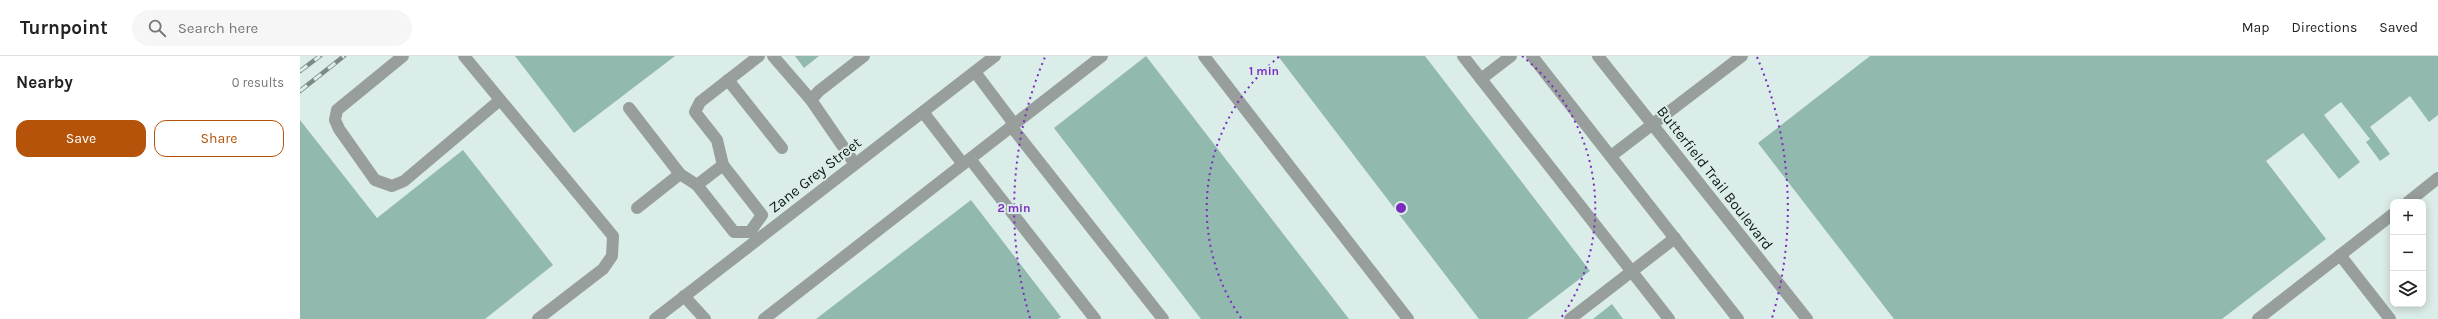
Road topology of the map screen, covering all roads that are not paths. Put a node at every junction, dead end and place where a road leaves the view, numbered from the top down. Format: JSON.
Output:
{"nodes":[{"id":1,"x":403,"y":56,"type":"edge"},
{"id":2,"x":464,"y":56,"type":"edge"},
{"id":3,"x":759,"y":56,"type":"edge"},
{"id":4,"x":773,"y":56,"type":"edge"},
{"id":5,"x":864,"y":56,"type":"edge"},
{"id":6,"x":995,"y":56,"type":"edge"},
{"id":7,"x":1102,"y":56,"type":"edge"},
{"id":8,"x":1204,"y":56,"type":"edge"},
{"id":9,"x":1463,"y":56,"type":"edge"},
{"id":10,"x":1511,"y":56,"type":"edge"},
{"id":11,"x":1532,"y":56,"type":"edge"},
{"id":12,"x":1600,"y":56,"type":"edge"},
{"id":13,"x":1742,"y":56,"type":"edge"},
{"id":14,"x":975,"y":72,"type":"junction"},
{"id":15,"x":1481,"y":79,"type":"junction"},
{"id":16,"x":728,"y":80,"type":"junction"},
{"id":17,"x":500,"y":100,"type":"junction"},
{"id":18,"x":810,"y":100,"type":"junction"},
{"id":19,"x":629,"y":108,"type":"dead end"},
{"id":20,"x":923,"y":112,"type":"junction"},
{"id":21,"x":1652,"y":124,"type":"junction"},
{"id":22,"x":1013,"y":125,"type":"junction"},
{"id":23,"x":782,"y":148,"type":"dead end"},
{"id":24,"x":1611,"y":156,"type":"junction"},
{"id":25,"x":967,"y":161,"type":"junction"},
{"id":26,"x":855,"y":164,"type":"junction"},
{"id":27,"x":723,"y":165,"type":"junction"},
{"id":28,"x":680,"y":174,"type":"junction"},
{"id":29,"x":2438,"y":178,"type":"edge"},
{"id":30,"x":697,"y":185,"type":"junction"},
{"id":31,"x":2412,"y":199,"type":"edge"},
{"id":32,"x":637,"y":208,"type":"dead end"},
{"id":33,"x":2390,"y":216,"type":"edge"},
{"id":34,"x":753,"y":236,"type":"junction"},
{"id":35,"x":1675,"y":238,"type":"junction"},
{"id":36,"x":2340,"y":255,"type":"junction"},
{"id":37,"x":1632,"y":272,"type":"junction"},
{"id":38,"x":684,"y":296,"type":"junction"},
{"id":39,"x":543,"y":317,"type":"edge"},
{"id":40,"x":655,"y":319,"type":"edge"},
{"id":41,"x":705,"y":319,"type":"edge"},
{"id":42,"x":764,"y":319,"type":"edge"},
{"id":43,"x":1095,"y":319,"type":"edge"},
{"id":44,"x":1163,"y":319,"type":"edge"},
{"id":45,"x":1408,"y":319,"type":"edge"},
{"id":46,"x":1570,"y":319,"type":"edge"},
{"id":47,"x":1669,"y":319,"type":"edge"},
{"id":48,"x":1738,"y":319,"type":"edge"},
{"id":49,"x":1807,"y":319,"type":"edge"},
{"id":50,"x":2258,"y":319,"type":"edge"},
{"id":51,"x":2390,"y":319,"type":"edge"}],
"edges":[{"from":1,"to":17,"type":"street"},
{"from":2,"to":17,"type":"street"},
{"from":3,"to":16,"type":"street"},
{"from":4,"to":18,"type":"street"},
{"from":5,"to":18,"type":"street"},
{"from":6,"to":14,"type":"street","name":"Zane Grey Street"},
{"from":7,"to":22,"type":"street"},
{"from":8,"to":45,"type":"street"},
{"from":9,"to":15,"type":"street"},
{"from":10,"to":15,"type":"street"},
{"from":11,"to":24,"type":"street"},
{"from":12,"to":21,"type":"street","name":"Butterfield Trail Boulevard"},
{"from":13,"to":21,"type":"street"},
{"from":14,"to":20,"type":"street","name":"Zane Grey Street"},
{"from":14,"to":22,"type":"street"},
{"from":15,"to":37,"type":"street"},
{"from":16,"to":23,"type":"street"},
{"from":16,"to":27,"type":"street"},
{"from":17,"to":39,"type":"street"},
{"from":18,"to":26,"type":"street"},
{"from":19,"to":28,"type":"street"},
{"from":20,"to":25,"type":"street"},
{"from":20,"to":26,"type":"street","name":"Zane Grey Street"},
{"from":21,"to":24,"type":"street"},
{"from":21,"to":49,"type":"street","name":"Butterfield Trail Boulevard"},
{"from":22,"to":25,"type":"street"},
{"from":22,"to":44,"type":"street"},
{"from":24,"to":35,"type":"street"},
{"from":25,"to":42,"type":"street"},
{"from":25,"to":43,"type":"street"},
{"from":26,"to":34,"type":"street","name":"Zane Grey Street"},
{"from":27,"to":30,"type":"street"},
{"from":27,"to":34,"type":"street"},
{"from":28,"to":30,"type":"street"},
{"from":28,"to":32,"type":"street"},
{"from":29,"to":31,"type":"street"},
{"from":30,"to":34,"type":"street"},
{"from":33,"to":36,"type":"street"},
{"from":34,"to":38,"type":"street","name":"Zane Grey Street"},
{"from":35,"to":37,"type":"street"},
{"from":35,"to":48,"type":"street"},
{"from":36,"to":50,"type":"street"},
{"from":36,"to":51,"type":"street"},
{"from":37,"to":46,"type":"street"},
{"from":37,"to":47,"type":"street"},
{"from":38,"to":40,"type":"street","name":"Zane Grey Street"},
{"from":38,"to":41,"type":"street"}]}
